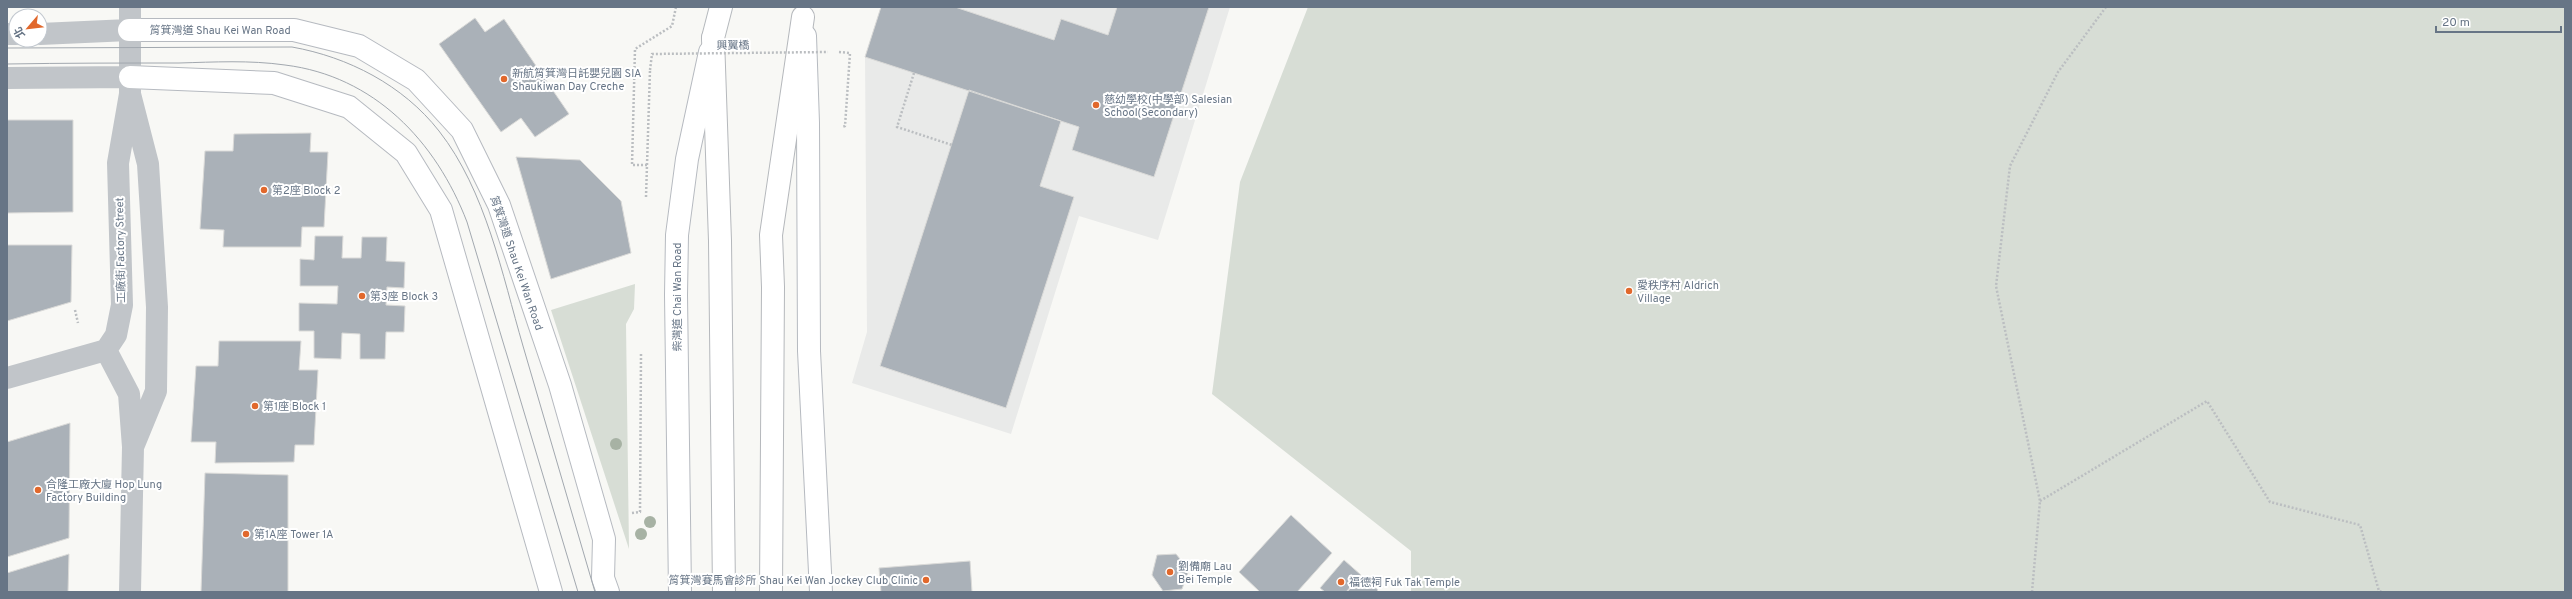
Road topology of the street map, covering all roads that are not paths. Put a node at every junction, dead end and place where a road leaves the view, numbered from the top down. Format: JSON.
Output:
{"nodes":[{"id":1,"x":130,"y":7,"type":"edge"},
{"id":2,"x":721,"y":7,"type":"edge"},
{"id":3,"x":804,"y":12,"type":"edge"},
{"id":4,"x":134,"y":30,"type":"junction"},
{"id":5,"x":48,"y":34,"type":"edge"},
{"id":6,"x":713,"y":38,"type":"junction"},
{"id":7,"x":7,"y":78,"type":"edge"},
{"id":8,"x":130,"y":85,"type":"junction"},
{"id":9,"x":106,"y":350,"type":"junction"},
{"id":10,"x":7,"y":378,"type":"edge"},
{"id":11,"x":132,"y":447,"type":"junction"},
{"id":12,"x":130,"y":592,"type":"edge"},
{"id":13,"x":551,"y":592,"type":"edge"},
{"id":14,"x":608,"y":592,"type":"edge"},
{"id":15,"x":680,"y":592,"type":"edge"},
{"id":16,"x":724,"y":592,"type":"edge"},
{"id":17,"x":771,"y":592,"type":"edge"},
{"id":18,"x":821,"y":592,"type":"edge"}],
"edges":[{"from":1,"to":4,"type":"street","name":"工廠街 Factory Street"},
{"from":2,"to":6,"type":"main road","name":"柴灣道 Chai Wan Road"},
{"from":3,"to":17,"type":"main road"},
{"from":3,"to":18,"type":"main road"},
{"from":4,"to":5,"type":"street"},
{"from":4,"to":8,"type":"street","name":"工廠街 Factory Street"},
{"from":4,"to":14,"type":"main road","name":"筲箕灣道 Shau Kei Wan Road"},
{"from":6,"to":15,"type":"main road","name":"柴灣道 Chai Wan Road"},
{"from":6,"to":16,"type":"main road"},
{"from":7,"to":8,"type":"street"},
{"from":8,"to":9,"type":"street","name":"工廠街 Factory Street"},
{"from":8,"to":11,"type":"street","name":"工廠街 Factory Street"},
{"from":8,"to":13,"type":"main road"},
{"from":9,"to":10,"type":"street"},
{"from":9,"to":11,"type":"street","name":"工廠街 Factory Street"},
{"from":11,"to":12,"type":"street","name":"工廠街 Factory Street"}]}
